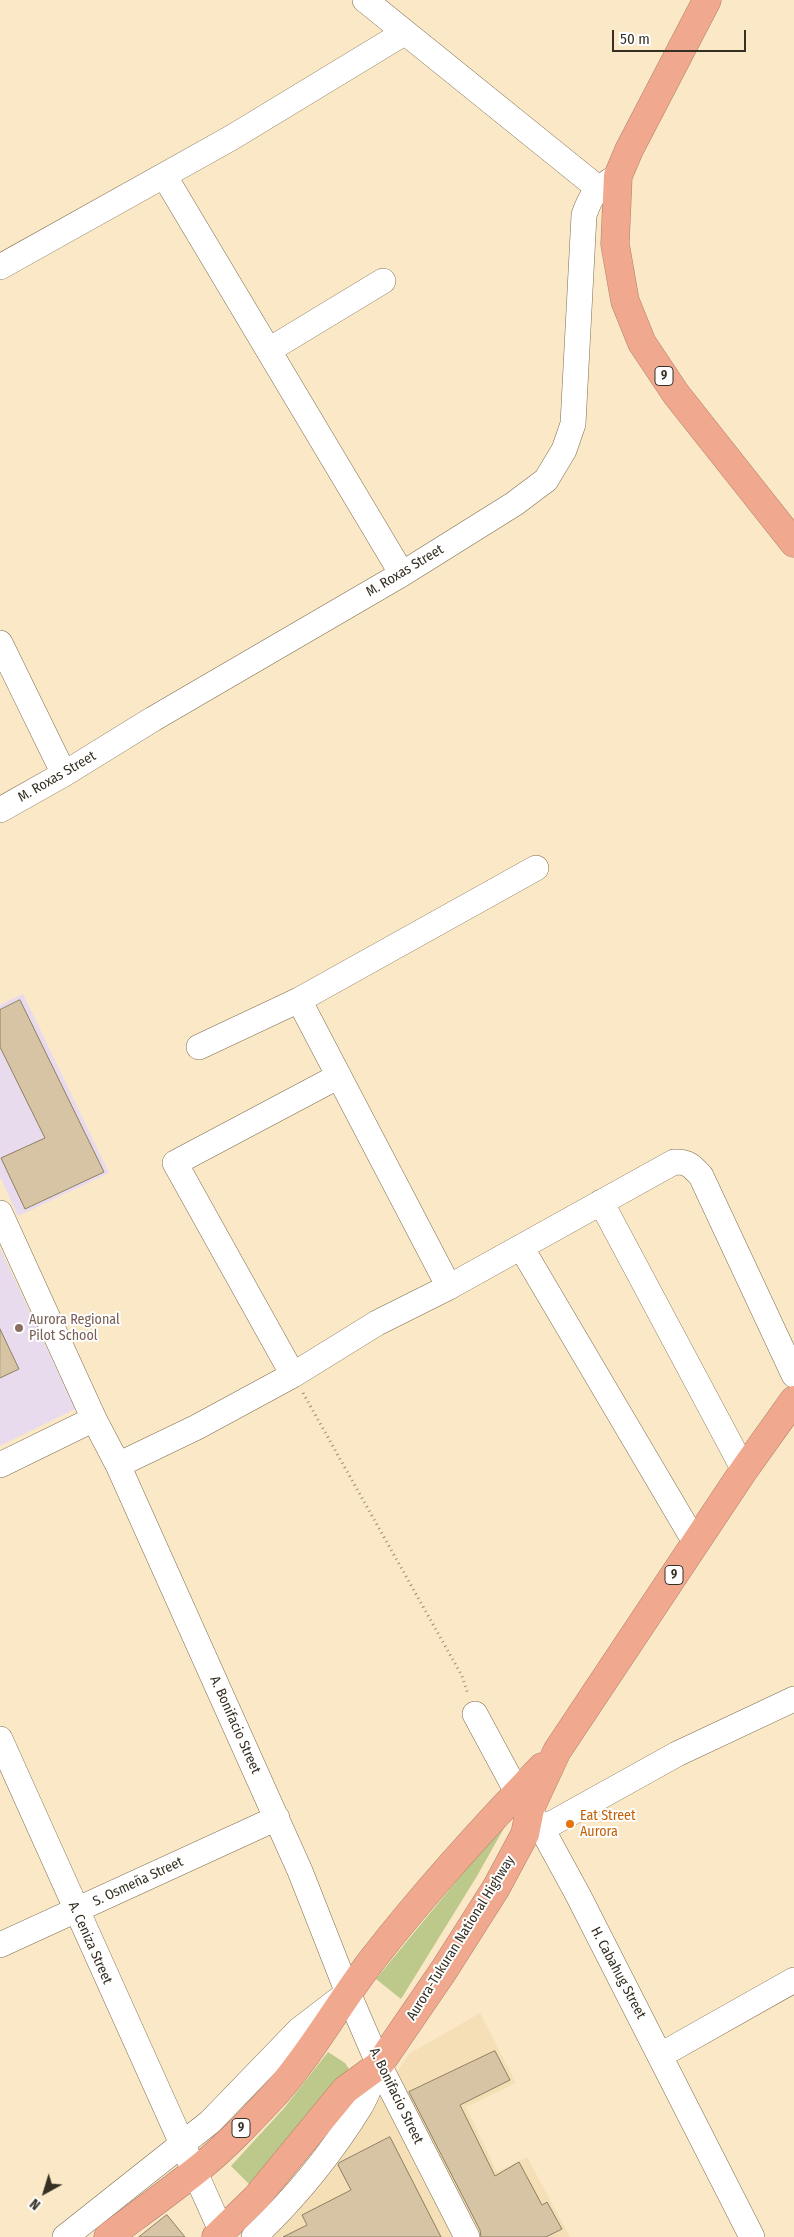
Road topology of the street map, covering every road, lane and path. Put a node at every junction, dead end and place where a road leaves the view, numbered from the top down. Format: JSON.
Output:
{"nodes":[{"id":1,"x":365,"y":0,"type":"edge"},
{"id":2,"x":707,"y":0,"type":"edge"},
{"id":3,"x":404,"y":32,"type":"junction"},
{"id":4,"x":165,"y":176,"type":"junction"},
{"id":5,"x":608,"y":182,"type":"junction"},
{"id":6,"x":0,"y":268,"type":"edge"},
{"id":7,"x":383,"y":281,"type":"dead end"},
{"id":8,"x":269,"y":350,"type":"junction"},
{"id":9,"x":794,"y":543,"type":"edge"},
{"id":10,"x":402,"y":574,"type":"junction"},
{"id":11,"x":0,"y":643,"type":"edge"},
{"id":12,"x":64,"y":774,"type":"junction"},
{"id":13,"x":0,"y":810,"type":"edge"},
{"id":14,"x":536,"y":868,"type":"dead end"},
{"id":15,"x":299,"y":1000,"type":"junction"},
{"id":16,"x":199,"y":1047,"type":"dead end"},
{"id":17,"x":339,"y":1076,"type":"junction"},
{"id":18,"x":601,"y":1202,"type":"junction"},
{"id":19,"x":0,"y":1213,"type":"edge"},
{"id":20,"x":521,"y":1247,"type":"junction"},
{"id":21,"x":449,"y":1287,"type":"junction"},
{"id":22,"x":293,"y":1375,"type":"junction"},
{"id":23,"x":794,"y":1375,"type":"edge"},
{"id":24,"x":794,"y":1400,"type":"edge"},
{"id":25,"x":94,"y":1419,"type":"junction"},
{"id":26,"x":0,"y":1465,"type":"edge"},
{"id":27,"x":118,"y":1465,"type":"junction"},
{"id":28,"x":744,"y":1470,"type":"junction"},
{"id":29,"x":695,"y":1542,"type":"junction"},
{"id":30,"x":794,"y":1699,"type":"edge"},
{"id":31,"x":475,"y":1714,"type":"joint"},
{"id":32,"x":0,"y":1739,"type":"edge"},
{"id":33,"x":530,"y":1810,"type":"junction"},
{"id":34,"x":277,"y":1818,"type":"junction"},
{"id":35,"x":76,"y":1910,"type":"junction"},
{"id":36,"x":0,"y":1945,"type":"edge"},
{"id":37,"x":794,"y":1980,"type":"edge"},
{"id":38,"x":348,"y":1992,"type":"junction"},
{"id":39,"x":661,"y":2055,"type":"junction"},
{"id":40,"x":379,"y":2065,"type":"junction"},
{"id":41,"x":181,"y":2146,"type":"junction"},
{"id":42,"x":194,"y":2172,"type":"junction"},
{"id":43,"x":220,"y":2236,"type":"edge"},
{"id":44,"x":65,"y":2237,"type":"edge"},
{"id":45,"x":108,"y":2237,"type":"edge"},
{"id":46,"x":254,"y":2237,"type":"edge"},
{"id":47,"x":468,"y":2237,"type":"edge"},
{"id":48,"x":752,"y":2237,"type":"edge"}],
"edges":[{"from":1,"to":3,"type":"street"},
{"from":2,"to":5,"type":"highway","number":"9"},
{"from":3,"to":4,"type":"street"},
{"from":3,"to":5,"type":"street"},
{"from":4,"to":6,"type":"street"},
{"from":4,"to":8,"type":"street"},
{"from":5,"to":9,"type":"highway","number":"9"},
{"from":5,"to":10,"type":"street","name":"M. Roxas Street"},
{"from":7,"to":8,"type":"street"},
{"from":8,"to":10,"type":"street"},
{"from":10,"to":12,"type":"street","name":"M. Roxas Street"},
{"from":11,"to":12,"type":"street"},
{"from":12,"to":13,"type":"street","name":"M. Roxas Street"},
{"from":14,"to":15,"type":"street"},
{"from":15,"to":16,"type":"street"},
{"from":15,"to":17,"type":"street"},
{"from":17,"to":21,"type":"street"},
{"from":17,"to":22,"type":"street"},
{"from":18,"to":20,"type":"street"},
{"from":18,"to":23,"type":"street"},
{"from":18,"to":28,"type":"street"},
{"from":19,"to":25,"type":"street","name":"A. Bonifacio Street"},
{"from":20,"to":21,"type":"street"},
{"from":20,"to":29,"type":"street"},
{"from":21,"to":22,"type":"street"},
{"from":22,"to":27,"type":"street"},
{"from":22,"to":31,"type":"path"},
{"from":24,"to":28,"type":"highway","name":"Aurora-Tukuran National Highway","number":"9"},
{"from":25,"to":26,"type":"street"},
{"from":25,"to":27,"type":"street","name":"A. Bonifacio Street"},
{"from":27,"to":34,"type":"street","name":"A. Bonifacio Street"},
{"from":28,"to":29,"type":"highway","name":"Aurora-Tukuran National Highway","number":"9"},
{"from":29,"to":33,"type":"highway","name":"Aurora-Tukuran National Highway","number":"9"},
{"from":30,"to":33,"type":"street"},
{"from":31,"to":33,"type":"street","name":"H. Cabahug Street"},
{"from":32,"to":35,"type":"street","name":"A. Ceniza Street"},
{"from":33,"to":38,"type":"highway","name":"Aurora-Tukuran National Highway","number":"9"},
{"from":33,"to":39,"type":"street","name":"H. Cabahug Street"},
{"from":33,"to":40,"type":"highway","name":"Aurora-Tukuran National Highway","number":"9"},
{"from":34,"to":35,"type":"street","name":"S. Osmeña Street"},
{"from":34,"to":38,"type":"street","name":"A. Bonifacio Street"},
{"from":35,"to":36,"type":"street","name":"S. Osmeña Street"},
{"from":35,"to":41,"type":"street","name":"A. Ceniza Street"},
{"from":37,"to":39,"type":"street"},
{"from":38,"to":40,"type":"street","name":"A. Bonifacio Street"},
{"from":38,"to":41,"type":"street","name":"Aurora-Tukuran National Highway","number":"9"},
{"from":38,"to":42,"type":"highway","name":"Aurora-Tukuran National Highway","number":"9"},
{"from":39,"to":48,"type":"street","name":"H. Cabahug Street"},
{"from":40,"to":43,"type":"highway","name":"Aurora-Tukuran National Highway","number":"9"},
{"from":40,"to":46,"type":"street","name":"Aurora-Tukuran National Highway","number":"9"},
{"from":40,"to":47,"type":"street","name":"A. Bonifacio Street"},
{"from":41,"to":42,"type":"street","name":"A. Ceniza Street"},
{"from":41,"to":44,"type":"street","name":"Aurora-Tukuran National Highway","number":"9"},
{"from":42,"to":43,"type":"street","name":"A. Ceniza Street"},
{"from":42,"to":45,"type":"highway","name":"Aurora-Tukuran National Highway","number":"9"}]}
